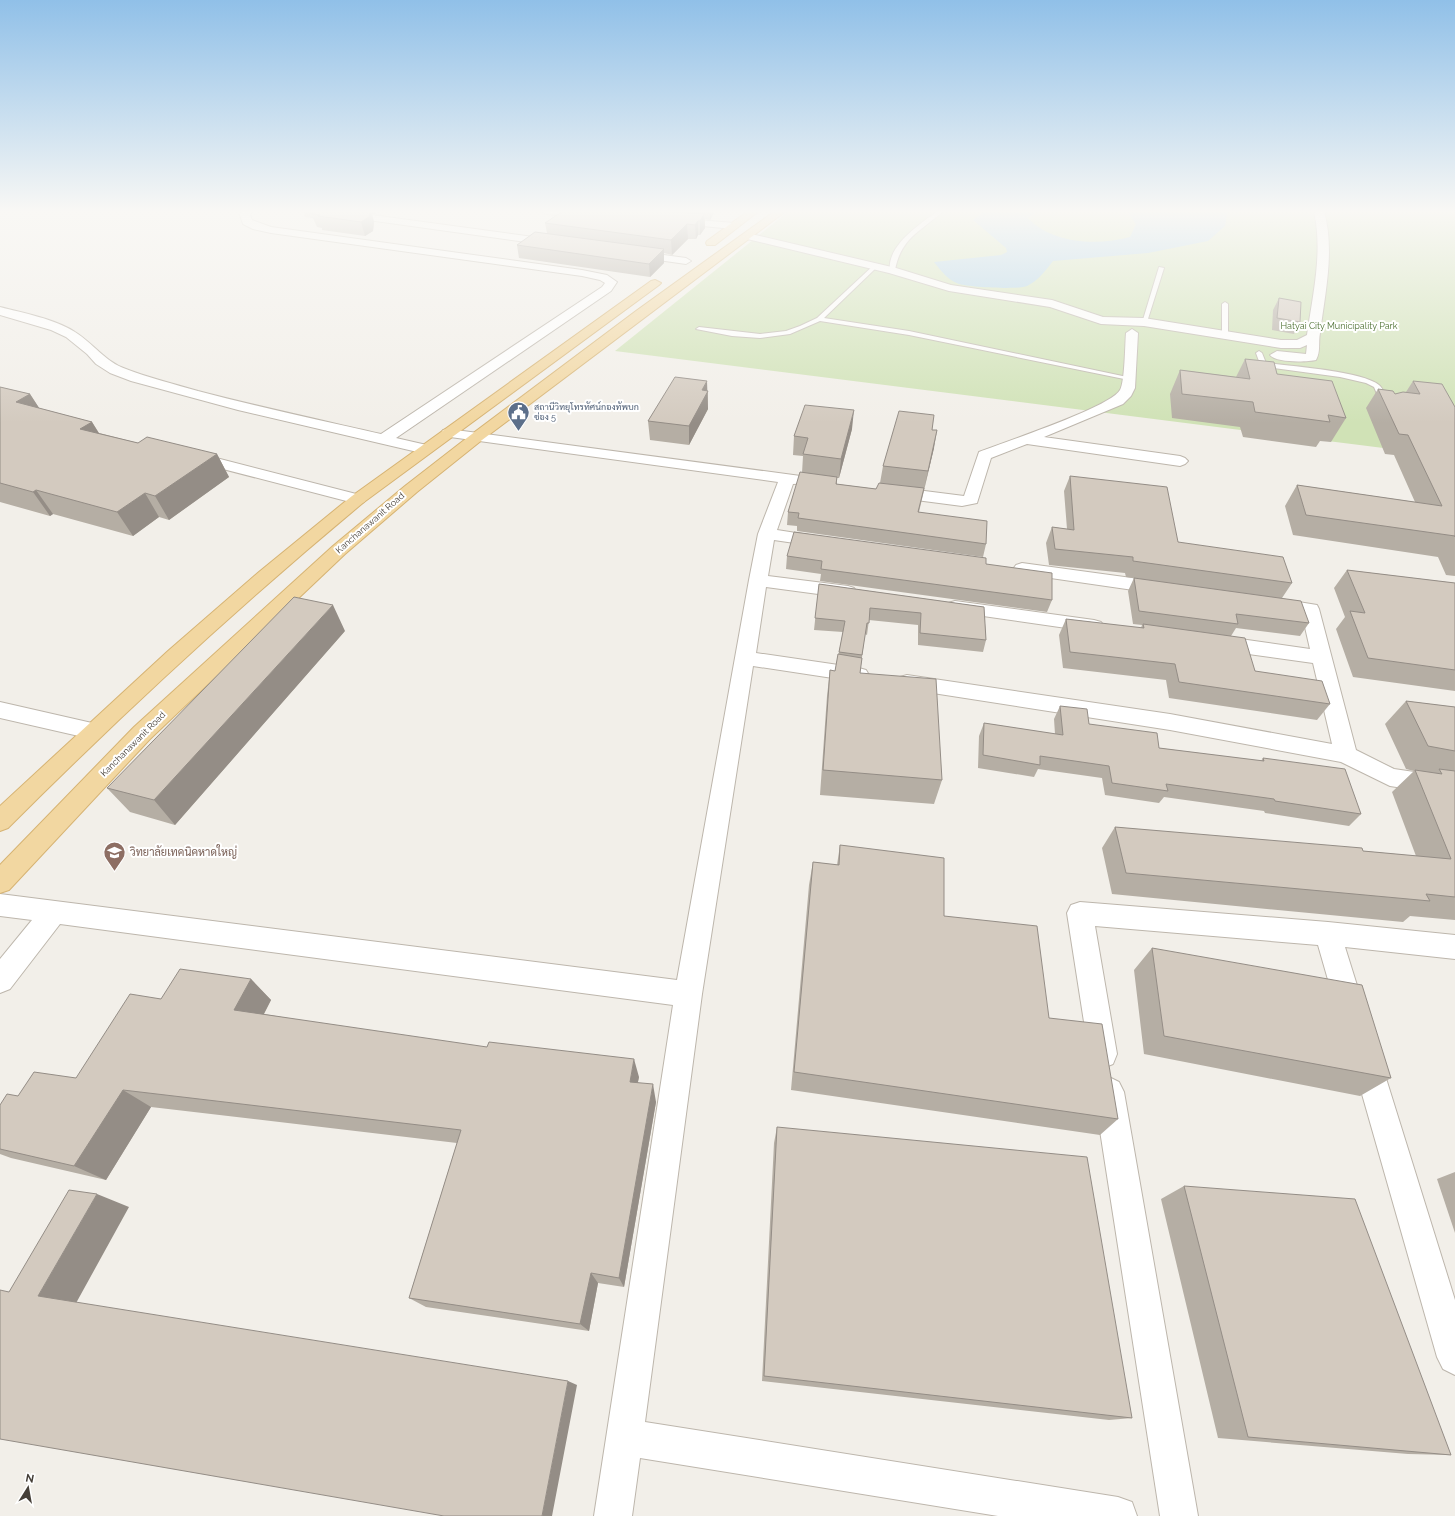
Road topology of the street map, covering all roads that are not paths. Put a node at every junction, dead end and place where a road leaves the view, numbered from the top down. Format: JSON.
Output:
{"nodes":[{"id":1,"x":611,"y":282,"type":"edge"},
{"id":2,"x":657,"y":282,"type":"edge"},
{"id":3,"x":679,"y":282,"type":"edge"},
{"id":4,"x":858,"y":282,"type":"edge"},
{"id":5,"x":929,"y":282,"type":"edge"},
{"id":6,"x":1157,"y":282,"type":"edge"},
{"id":7,"x":1320,"y":282,"type":"edge"},
{"id":8,"x":1225,"y":304,"type":"dead end"},
{"id":9,"x":0,"y":311,"type":"edge"},
{"id":10,"x":819,"y":319,"type":"junction"},
{"id":11,"x":1116,"y":322,"type":"junction"},
{"id":12,"x":1144,"y":322,"type":"junction"},
{"id":13,"x":699,"y":329,"type":"dead end"},
{"id":14,"x":1132,"y":333,"type":"junction"},
{"id":15,"x":1225,"y":335,"type":"junction"},
{"id":16,"x":1312,"y":337,"type":"junction"},
{"id":17,"x":1261,"y":359,"type":"junction"},
{"id":18,"x":1129,"y":378,"type":"junction"},
{"id":19,"x":1268,"y":380,"type":"edge"},
{"id":20,"x":1386,"y":410,"type":"edge"},
{"id":21,"x":448,"y":433,"type":"junction"},
{"id":22,"x":477,"y":437,"type":"junction"},
{"id":23,"x":1025,"y":438,"type":"junction"},
{"id":24,"x":384,"y":439,"type":"junction"},
{"id":25,"x":426,"y":449,"type":"junction"},
{"id":26,"x":182,"y":455,"type":"edge"},
{"id":27,"x":1180,"y":461,"type":"dead end"},
{"id":28,"x":787,"y":478,"type":"junction"},
{"id":29,"x":819,"y":483,"type":"edge"},
{"id":30,"x":882,"y":491,"type":"edge"},
{"id":31,"x":358,"y":499,"type":"junction"},
{"id":32,"x":768,"y":534,"type":"junction"},
{"id":33,"x":838,"y":544,"type":"edge"},
{"id":34,"x":1003,"y":567,"type":"edge"},
{"id":35,"x":758,"y":580,"type":"junction"},
{"id":36,"x":1176,"y":590,"type":"edge"},
{"id":37,"x":867,"y":595,"type":"edge"},
{"id":38,"x":1255,"y":601,"type":"edge"},
{"id":39,"x":938,"y":605,"type":"edge"},
{"id":40,"x":1110,"y":628,"type":"edge"},
{"id":41,"x":1204,"y":641,"type":"edge"},
{"id":42,"x":1321,"y":657,"type":"junction"},
{"id":43,"x":746,"y":658,"type":"junction"},
{"id":44,"x":0,"y":710,"type":"edge"},
{"id":45,"x":92,"y":731,"type":"junction"},
{"id":46,"x":1346,"y":754,"type":"junction"},
{"id":47,"x":1455,"y":787,"type":"edge"},
{"id":48,"x":0,"y":821,"type":"edge"},
{"id":49,"x":0,"y":882,"type":"edge"},
{"id":50,"x":0,"y":905,"type":"edge"},
{"id":51,"x":53,"y":913,"type":"junction"},
{"id":52,"x":1328,"y":934,"type":"junction"},
{"id":53,"x":1455,"y":946,"type":"edge"},
{"id":54,"x":0,"y":980,"type":"edge"},
{"id":55,"x":688,"y":994,"type":"junction"},
{"id":56,"x":1455,"y":1357,"type":"edge"},
{"id":57,"x":624,"y":1438,"type":"junction"},
{"id":58,"x":613,"y":1516,"type":"edge"},
{"id":59,"x":1118,"y":1516,"type":"edge"},
{"id":60,"x":1179,"y":1516,"type":"edge"}],
"edges":[{"from":1,"to":24,"type":"street"},
{"from":2,"to":21,"type":"main road","name":"Kanchanawanit Road"},
{"from":3,"to":22,"type":"main road","name":"Kanchanawanit Road"},
{"from":4,"to":10,"type":"lane"},
{"from":5,"to":11,"type":"street"},
{"from":6,"to":12,"type":"lane"},
{"from":7,"to":16,"type":"street"},
{"from":8,"to":15,"type":"lane"},
{"from":9,"to":24,"type":"street"},
{"from":10,"to":13,"type":"lane"},
{"from":10,"to":18,"type":"lane"},
{"from":11,"to":12,"type":"street"},
{"from":11,"to":14,"type":"street"},
{"from":12,"to":15,"type":"street"},
{"from":14,"to":17,"type":"street"},
{"from":14,"to":18,"type":"street"},
{"from":15,"to":16,"type":"street"},
{"from":16,"to":17,"type":"street"},
{"from":17,"to":19,"type":"lane"},
{"from":17,"to":20,"type":"lane"},
{"from":18,"to":23,"type":"street"},
{"from":21,"to":22,"type":"street"},
{"from":21,"to":25,"type":"main road","name":"Kanchanawanit Road"},
{"from":22,"to":28,"type":"street"},
{"from":22,"to":49,"type":"main road","name":"Kanchanawanit Road"},
{"from":23,"to":27,"type":"street"},
{"from":23,"to":30,"type":"street"},
{"from":24,"to":25,"type":"street"},
{"from":25,"to":31,"type":"main road","name":"Kanchanawanit Road"},
{"from":26,"to":31,"type":"street"},
{"from":28,"to":29,"type":"street"},
{"from":28,"to":32,"type":"street"},
{"from":31,"to":45,"type":"main road","name":"Kanchanawanit Road"},
{"from":32,"to":33,"type":"street"},
{"from":32,"to":35,"type":"street"},
{"from":34,"to":36,"type":"street"},
{"from":35,"to":37,"type":"street"},
{"from":35,"to":43,"type":"street"},
{"from":38,"to":42,"type":"street"},
{"from":39,"to":40,"type":"street"},
{"from":41,"to":42,"type":"street"},
{"from":42,"to":46,"type":"street"},
{"from":43,"to":46,"type":"street"},
{"from":43,"to":55,"type":"street"},
{"from":44,"to":45,"type":"street"},
{"from":45,"to":48,"type":"main road","name":"Kanchanawanit Road"},
{"from":46,"to":47,"type":"street"},
{"from":50,"to":51,"type":"street"},
{"from":51,"to":54,"type":"street"},
{"from":51,"to":55,"type":"street"},
{"from":52,"to":53,"type":"street"},
{"from":52,"to":56,"type":"street"},
{"from":52,"to":60,"type":"street"},
{"from":55,"to":57,"type":"street"},
{"from":57,"to":58,"type":"street"},
{"from":57,"to":59,"type":"street"}]}
